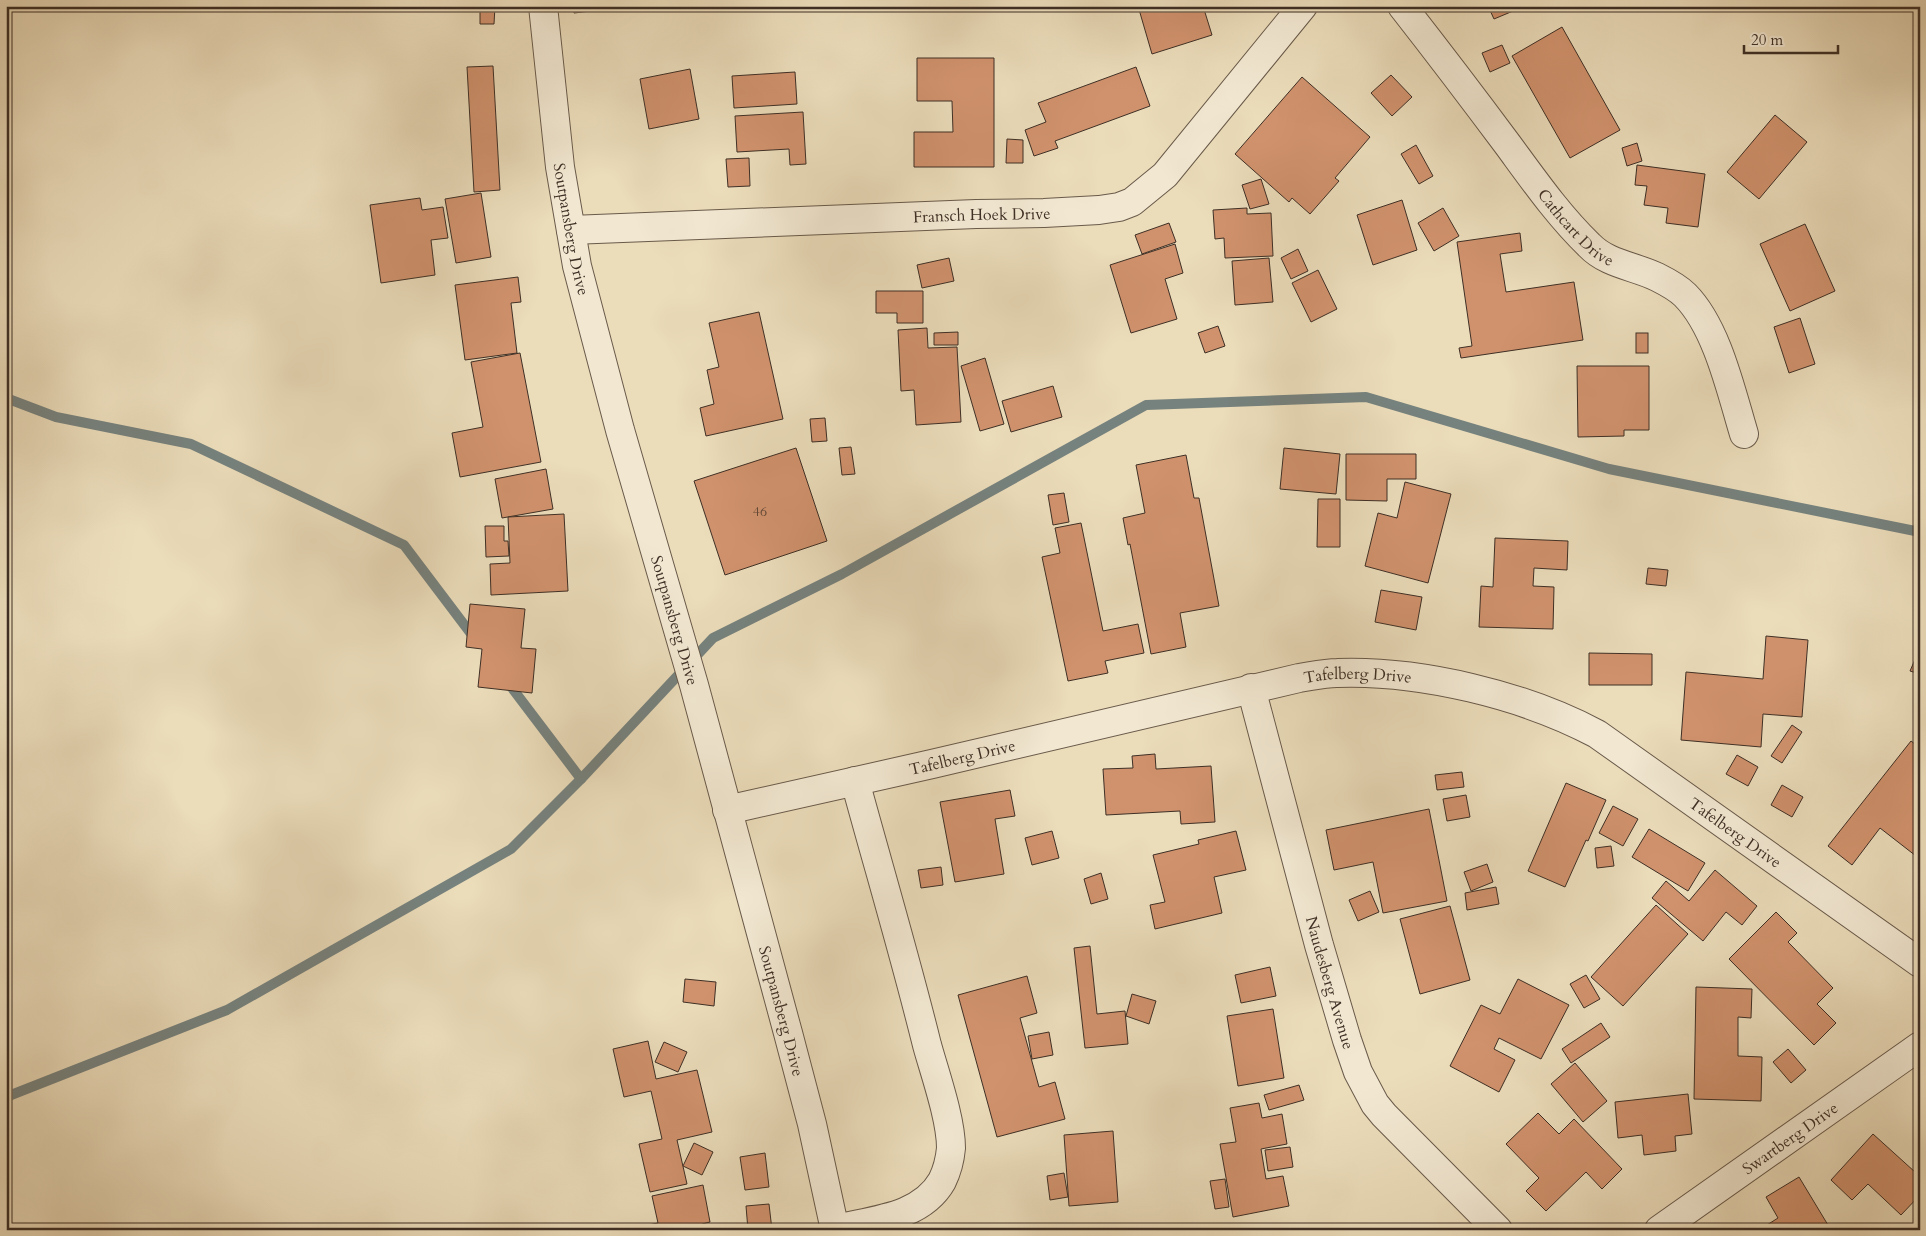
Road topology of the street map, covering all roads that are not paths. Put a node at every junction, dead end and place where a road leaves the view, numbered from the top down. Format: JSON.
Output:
{"nodes":[{"id":1,"x":543,"y":6,"type":"edge"},
{"id":2,"x":1303,"y":6,"type":"edge"},
{"id":3,"x":1402,"y":6,"type":"edge"},
{"id":4,"x":571,"y":230,"type":"junction"},
{"id":5,"x":1744,"y":434,"type":"dead end"},
{"id":6,"x":1251,"y":688,"type":"junction"},
{"id":7,"x":854,"y":781,"type":"junction"},
{"id":8,"x":727,"y":810,"type":"junction"},
{"id":9,"x":1920,"y":963,"type":"edge"},
{"id":10,"x":1920,"y":1046,"type":"edge"},
{"id":11,"x":835,"y":1229,"type":"edge"},
{"id":12,"x":1498,"y":1230,"type":"edge"},
{"id":13,"x":1659,"y":1230,"type":"edge"}],
"edges":[{"from":1,"to":4,"type":"street","name":"Soutpansberg Drive"},
{"from":2,"to":4,"type":"street","name":"Fransch Hoek Drive"},
{"from":3,"to":5,"type":"street","name":"Cathcart Drive"},
{"from":4,"to":8,"type":"street","name":"Soutpansberg Drive"},
{"from":6,"to":7,"type":"street","name":"Tafelberg Drive"},
{"from":6,"to":9,"type":"street","name":"Tafelberg Drive"},
{"from":6,"to":12,"type":"street","name":"Naudesberg Avenue"},
{"from":7,"to":8,"type":"street","name":"Tafelberg Drive"},
{"from":7,"to":11,"type":"street","name":"Soutpansberg Drive"},
{"from":8,"to":11,"type":"street","name":"Soutpansberg Drive"},
{"from":10,"to":13,"type":"street","name":"Swartberg Drive"}]}
